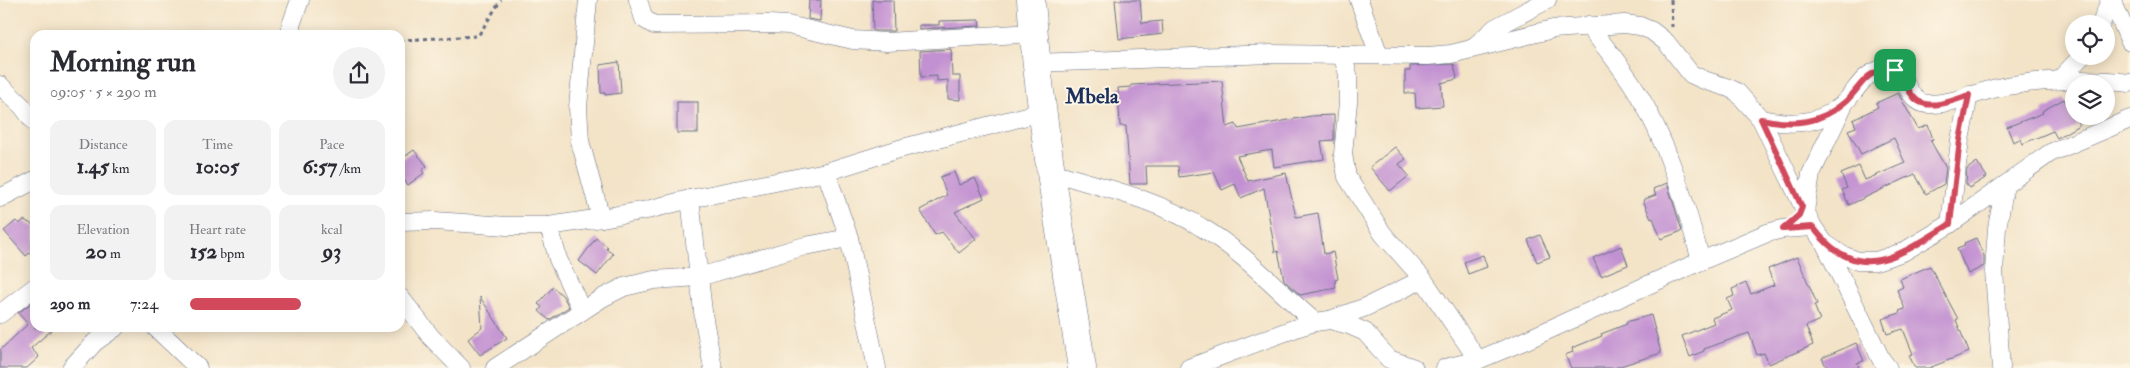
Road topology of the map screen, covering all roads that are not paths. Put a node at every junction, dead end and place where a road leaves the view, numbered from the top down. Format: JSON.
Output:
{"nodes":[{"id":1,"x":300,"y":0,"type":"edge"},
{"id":2,"x":588,"y":0,"type":"edge"},
{"id":3,"x":638,"y":0,"type":"edge"},
{"id":4,"x":1031,"y":0,"type":"edge"},
{"id":5,"x":1359,"y":0,"type":"edge"},
{"id":6,"x":1547,"y":0,"type":"edge"},
{"id":7,"x":2111,"y":0,"type":"edge"},
{"id":8,"x":2105,"y":15,"type":"edge"},
{"id":9,"x":1588,"y":25,"type":"junction"},
{"id":10,"x":291,"y":30,"type":"edge"},
{"id":11,"x":1034,"y":33,"type":"junction"},
{"id":12,"x":2130,"y":42,"type":"edge"},
{"id":13,"x":1474,"y":48,"type":"junction"},
{"id":14,"x":1342,"y":55,"type":"junction"},
{"id":15,"x":1379,"y":55,"type":"junction"},
{"id":16,"x":1036,"y":63,"type":"junction"},
{"id":17,"x":2074,"y":65,"type":"edge"},
{"id":18,"x":2060,"y":80,"type":"junction"},
{"id":19,"x":2130,"y":83,"type":"edge"},
{"id":20,"x":0,"y":85,"type":"edge"},
{"id":21,"x":1969,"y":95,"type":"junction"},
{"id":22,"x":1846,"y":101,"type":"junction"},
{"id":23,"x":29,"y":109,"type":"edge"},
{"id":24,"x":1042,"y":112,"type":"junction"},
{"id":25,"x":1761,"y":119,"type":"junction"},
{"id":26,"x":2130,"y":119,"type":"edge"},
{"id":27,"x":1805,"y":123,"type":"junction"},
{"id":28,"x":1777,"y":150,"type":"junction"},
{"id":29,"x":826,"y":172,"type":"junction"},
{"id":30,"x":1052,"y":172,"type":"junction"},
{"id":31,"x":30,"y":183,"type":"edge"},
{"id":32,"x":2005,"y":184,"type":"junction"},
{"id":33,"x":0,"y":198,"type":"edge"},
{"id":34,"x":690,"y":199,"type":"junction"},
{"id":35,"x":1804,"y":209,"type":"junction"},
{"id":36,"x":601,"y":218,"type":"junction"},
{"id":37,"x":405,"y":222,"type":"edge"},
{"id":38,"x":1950,"y":224,"type":"junction"},
{"id":39,"x":549,"y":226,"type":"junction"},
{"id":40,"x":1813,"y":227,"type":"junction"},
{"id":41,"x":1783,"y":229,"type":"junction"},
{"id":42,"x":849,"y":238,"type":"junction"},
{"id":43,"x":1825,"y":244,"type":"junction"},
{"id":44,"x":1701,"y":261,"type":"junction"},
{"id":45,"x":698,"y":277,"type":"junction"},
{"id":46,"x":1423,"y":279,"type":"junction"},
{"id":47,"x":30,"y":291,"type":"edge"},
{"id":48,"x":405,"y":303,"type":"edge"},
{"id":49,"x":582,"y":311,"type":"junction"},
{"id":50,"x":0,"y":314,"type":"edge"},
{"id":51,"x":1323,"y":321,"type":"junction"},
{"id":52,"x":109,"y":332,"type":"edge"},
{"id":53,"x":168,"y":332,"type":"edge"},
{"id":54,"x":1478,"y":360,"type":"junction"},
{"id":55,"x":1227,"y":361,"type":"edge"},
{"id":56,"x":1389,"y":363,"type":"edge"},
{"id":57,"x":71,"y":368,"type":"edge"},
{"id":58,"x":198,"y":368,"type":"edge"},
{"id":59,"x":461,"y":368,"type":"edge"},
{"id":60,"x":495,"y":368,"type":"edge"},
{"id":61,"x":712,"y":368,"type":"edge"},
{"id":62,"x":876,"y":368,"type":"edge"},
{"id":63,"x":1082,"y":368,"type":"edge"},
{"id":64,"x":1189,"y":368,"type":"edge"},
{"id":65,"x":1414,"y":368,"type":"edge"},
{"id":66,"x":1445,"y":368,"type":"edge"},
{"id":67,"x":1451,"y":368,"type":"edge"},
{"id":68,"x":1888,"y":368,"type":"edge"},
{"id":69,"x":2001,"y":368,"type":"edge"}],
"edges":[{"from":1,"to":10,"type":"street"},
{"from":2,"to":36,"type":"street"},
{"from":3,"to":11,"type":"street"},
{"from":4,"to":11,"type":"highway"},
{"from":5,"to":15,"type":"street"},
{"from":6,"to":13,"type":"street"},
{"from":7,"to":8,"type":"street"},
{"from":7,"to":12,"type":"street"},
{"from":9,"to":13,"type":"street"},
{"from":9,"to":25,"type":"street"},
{"from":9,"to":44,"type":"street"},
{"from":11,"to":16,"type":"highway"},
{"from":13,"to":15,"type":"street"},
{"from":14,"to":15,"type":"street"},
{"from":14,"to":16,"type":"street"},
{"from":14,"to":46,"type":"street"},
{"from":16,"to":24,"type":"highway"},
{"from":17,"to":18,"type":"street"},
{"from":18,"to":19,"type":"street"},
{"from":18,"to":21,"type":"street"},
{"from":20,"to":23,"type":"street"},
{"from":21,"to":22,"type":"street"},
{"from":21,"to":38,"type":"street"},
{"from":22,"to":27,"type":"street"},
{"from":22,"to":35,"type":"street"},
{"from":24,"to":29,"type":"street"},
{"from":24,"to":30,"type":"highway"},
{"from":25,"to":27,"type":"street"},
{"from":25,"to":28,"type":"street"},
{"from":26,"to":32,"type":"street"},
{"from":27,"to":28,"type":"street"},
{"from":28,"to":35,"type":"street"},
{"from":29,"to":34,"type":"street"},
{"from":29,"to":42,"type":"street"},
{"from":30,"to":51,"type":"street"},
{"from":30,"to":63,"type":"highway"},
{"from":31,"to":33,"type":"street"},
{"from":32,"to":38,"type":"street"},
{"from":32,"to":69,"type":"street"},
{"from":34,"to":36,"type":"street"},
{"from":34,"to":45,"type":"street"},
{"from":35,"to":40,"type":"street"},
{"from":35,"to":41,"type":"street"},
{"from":36,"to":39,"type":"street"},
{"from":37,"to":39,"type":"street"},
{"from":38,"to":43,"type":"street"},
{"from":39,"to":49,"type":"street"},
{"from":40,"to":41,"type":"street"},
{"from":40,"to":43,"type":"street"},
{"from":41,"to":44,"type":"street"},
{"from":42,"to":45,"type":"street"},
{"from":42,"to":62,"type":"street"},
{"from":43,"to":68,"type":"street"},
{"from":44,"to":54,"type":"street"},
{"from":45,"to":49,"type":"street"},
{"from":45,"to":61,"type":"street"},
{"from":46,"to":51,"type":"street"},
{"from":46,"to":54,"type":"street"},
{"from":47,"to":50,"type":"street"},
{"from":48,"to":59,"type":"street"},
{"from":49,"to":60,"type":"street"},
{"from":51,"to":55,"type":"street"},
{"from":51,"to":56,"type":"street"},
{"from":52,"to":57,"type":"street"},
{"from":53,"to":58,"type":"street"},
{"from":54,"to":67,"type":"street"},
{"from":55,"to":64,"type":"street"},
{"from":56,"to":65,"type":"street"},
{"from":66,"to":67,"type":"street"}]}
